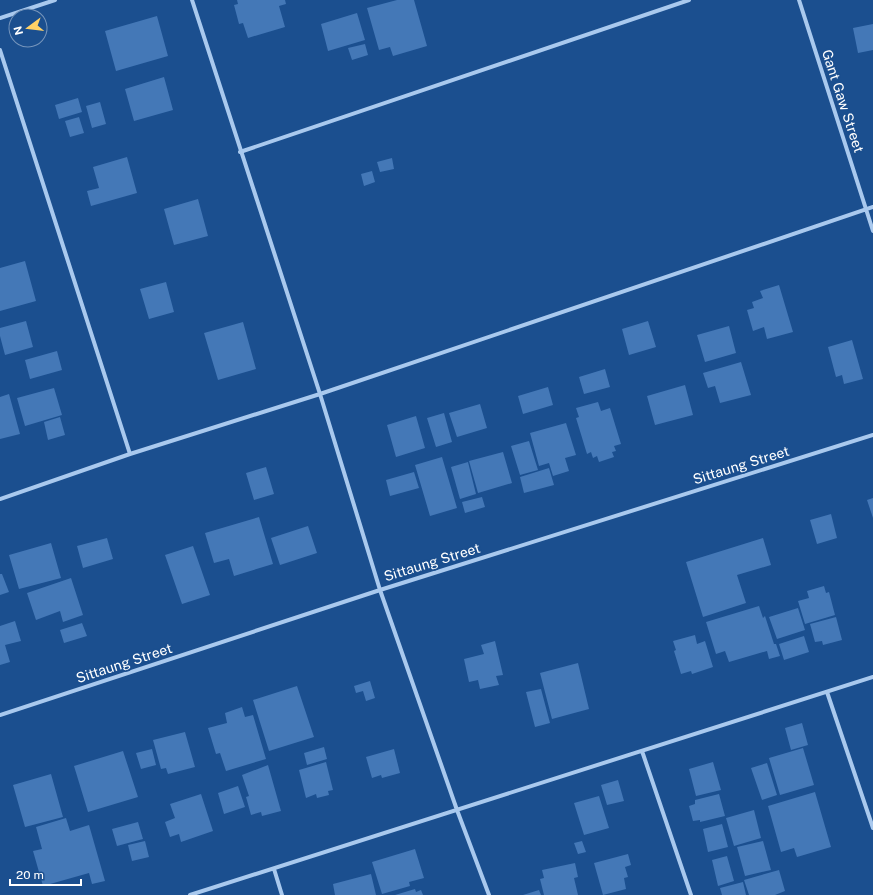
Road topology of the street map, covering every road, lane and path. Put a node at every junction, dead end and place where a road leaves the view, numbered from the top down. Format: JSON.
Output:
{"nodes":[{"id":1,"x":55,"y":0,"type":"edge"},
{"id":2,"x":192,"y":0,"type":"edge"},
{"id":3,"x":689,"y":0,"type":"edge"},
{"id":4,"x":799,"y":0,"type":"edge"},
{"id":5,"x":0,"y":18,"type":"edge"},
{"id":6,"x":0,"y":50,"type":"edge"},
{"id":7,"x":240,"y":152,"type":"junction"},
{"id":8,"x":873,"y":207,"type":"edge"},
{"id":9,"x":866,"y":210,"type":"junction"},
{"id":10,"x":873,"y":231,"type":"edge"},
{"id":11,"x":320,"y":394,"type":"junction"},
{"id":12,"x":873,"y":435,"type":"edge"},
{"id":13,"x":130,"y":454,"type":"junction"},
{"id":14,"x":0,"y":499,"type":"edge"},
{"id":15,"x":380,"y":590,"type":"junction"},
{"id":16,"x":873,"y":677,"type":"edge"},
{"id":17,"x":827,"y":692,"type":"junction"},
{"id":18,"x":0,"y":715,"type":"edge"},
{"id":19,"x":642,"y":751,"type":"junction"},
{"id":20,"x":457,"y":810,"type":"junction"},
{"id":21,"x":873,"y":828,"type":"edge"},
{"id":22,"x":274,"y":869,"type":"junction"},
{"id":23,"x":190,"y":895,"type":"edge"},
{"id":24,"x":282,"y":895,"type":"edge"},
{"id":25,"x":489,"y":895,"type":"edge"},
{"id":26,"x":691,"y":895,"type":"edge"}],
"edges":[{"from":1,"to":5,"type":"street"},
{"from":2,"to":7,"type":"street"},
{"from":3,"to":7,"type":"street"},
{"from":4,"to":9,"type":"street","name":"Gant Gaw Street"},
{"from":6,"to":13,"type":"street"},
{"from":7,"to":11,"type":"street"},
{"from":8,"to":9,"type":"street"},
{"from":9,"to":10,"type":"street","name":"Gant Gaw Street"},
{"from":9,"to":11,"type":"street"},
{"from":11,"to":13,"type":"street"},
{"from":11,"to":15,"type":"street"},
{"from":12,"to":15,"type":"street","name":"Sittaung Street"},
{"from":13,"to":14,"type":"street"},
{"from":15,"to":18,"type":"street","name":"Sittaung Street"},
{"from":15,"to":20,"type":"street"},
{"from":16,"to":17,"type":"street"},
{"from":17,"to":19,"type":"street"},
{"from":17,"to":21,"type":"street"},
{"from":19,"to":20,"type":"street"},
{"from":19,"to":26,"type":"street"},
{"from":20,"to":22,"type":"street"},
{"from":20,"to":25,"type":"street"},
{"from":22,"to":23,"type":"street"},
{"from":22,"to":24,"type":"street"}]}
